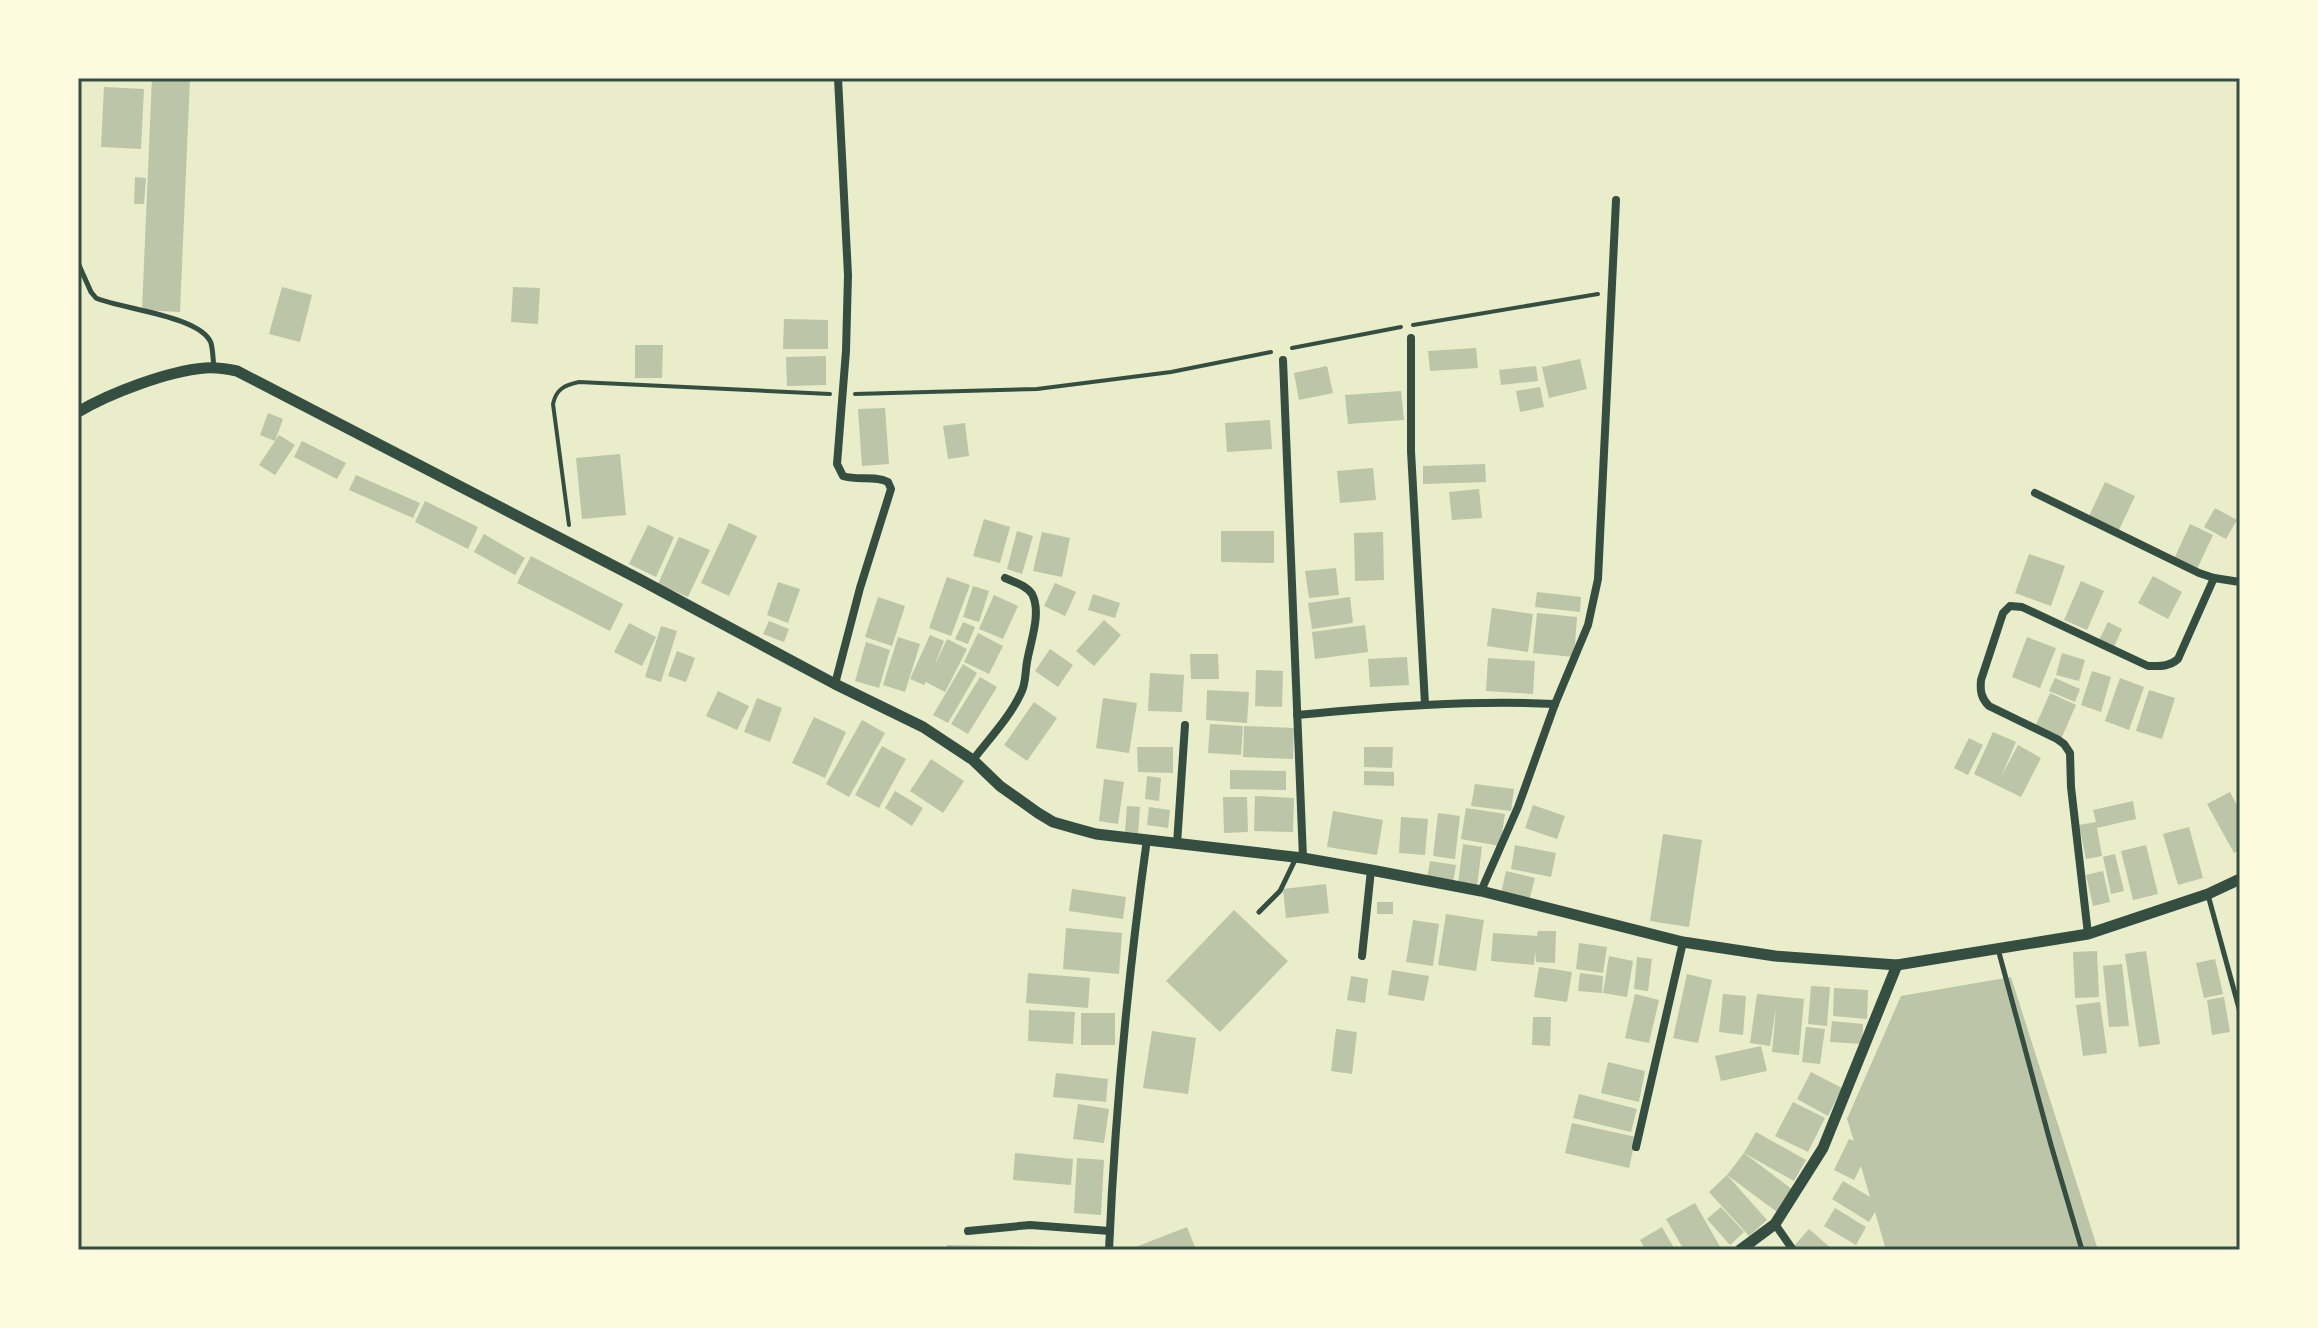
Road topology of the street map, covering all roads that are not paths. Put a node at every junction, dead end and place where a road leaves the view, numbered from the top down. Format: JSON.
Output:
{"nodes":[{"id":1,"x":838,"y":78,"type":"edge"},
{"id":2,"x":1616,"y":200,"type":"dead end"},
{"id":3,"x":78,"y":263,"type":"edge"},
{"id":4,"x":1411,"y":338,"type":"dead end"},
{"id":5,"x":1283,"y":360,"type":"dead end"},
{"id":6,"x":214,"y":368,"type":"junction"},
{"id":7,"x":78,"y":412,"type":"edge"},
{"id":8,"x":2035,"y":493,"type":"dead end"},
{"id":9,"x":1005,"y":578,"type":"dead end"},
{"id":10,"x":2214,"y":578,"type":"junction"},
{"id":11,"x":2240,"y":582,"type":"edge"},
{"id":12,"x":835,"y":684,"type":"junction"},
{"id":13,"x":1425,"y":704,"type":"junction"},
{"id":14,"x":1555,"y":704,"type":"junction"},
{"id":15,"x":1297,"y":715,"type":"junction"},
{"id":16,"x":1185,"y":725,"type":"dead end"},
{"id":17,"x":973,"y":760,"type":"junction"},
{"id":18,"x":1147,"y":839,"type":"junction"},
{"id":19,"x":1177,"y":844,"type":"junction"},
{"id":20,"x":1300,"y":858,"type":"junction"},
{"id":21,"x":1371,"y":870,"type":"junction"},
{"id":22,"x":2240,"y":879,"type":"edge"},
{"id":23,"x":1481,"y":891,"type":"junction"},
{"id":24,"x":2208,"y":894,"type":"junction"},
{"id":25,"x":1259,"y":912,"type":"dead end"},
{"id":26,"x":2088,"y":934,"type":"junction"},
{"id":27,"x":1683,"y":942,"type":"junction"},
{"id":28,"x":1997,"y":948,"type":"junction"},
{"id":29,"x":1362,"y":956,"type":"dead end"},
{"id":30,"x":1897,"y":965,"type":"junction"},
{"id":31,"x":2240,"y":1012,"type":"edge"},
{"id":32,"x":1636,"y":1147,"type":"dead end"},
{"id":33,"x":1775,"y":1224,"type":"junction"},
{"id":34,"x":968,"y":1231,"type":"dead end"},
{"id":35,"x":1110,"y":1231,"type":"junction"},
{"id":36,"x":1109,"y":1250,"type":"edge"},
{"id":37,"x":1740,"y":1250,"type":"edge"},
{"id":38,"x":1793,"y":1250,"type":"edge"},
{"id":39,"x":2082,"y":1250,"type":"edge"}],
"edges":[{"from":1,"to":12,"type":"street"},
{"from":2,"to":14,"type":"street"},
{"from":3,"to":6,"type":"lane"},
{"from":4,"to":13,"type":"street"},
{"from":5,"to":15,"type":"street"},
{"from":6,"to":7,"type":"street"},
{"from":6,"to":12,"type":"street"},
{"from":8,"to":10,"type":"street"},
{"from":9,"to":17,"type":"street"},
{"from":10,"to":11,"type":"street"},
{"from":10,"to":26,"type":"street"},
{"from":12,"to":17,"type":"street"},
{"from":13,"to":14,"type":"street"},
{"from":13,"to":15,"type":"street"},
{"from":14,"to":23,"type":"street"},
{"from":15,"to":20,"type":"street"},
{"from":16,"to":19,"type":"street"},
{"from":17,"to":18,"type":"street"},
{"from":18,"to":19,"type":"street"},
{"from":18,"to":35,"type":"street"},
{"from":19,"to":20,"type":"street"},
{"from":20,"to":21,"type":"street"},
{"from":20,"to":25,"type":"lane"},
{"from":21,"to":23,"type":"street"},
{"from":21,"to":29,"type":"street"},
{"from":22,"to":24,"type":"street"},
{"from":23,"to":27,"type":"street"},
{"from":24,"to":26,"type":"street"},
{"from":24,"to":31,"type":"lane"},
{"from":26,"to":28,"type":"street"},
{"from":27,"to":30,"type":"street"},
{"from":27,"to":32,"type":"street"},
{"from":28,"to":30,"type":"street"},
{"from":28,"to":39,"type":"lane"},
{"from":30,"to":33,"type":"street"},
{"from":33,"to":37,"type":"street"},
{"from":33,"to":38,"type":"street"},
{"from":34,"to":35,"type":"street"},
{"from":35,"to":36,"type":"street"}]}
